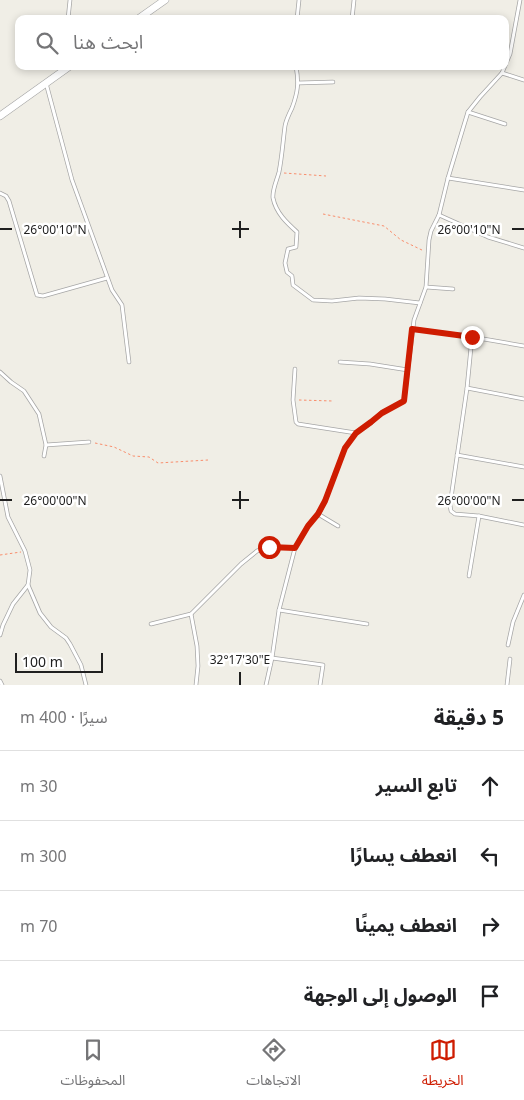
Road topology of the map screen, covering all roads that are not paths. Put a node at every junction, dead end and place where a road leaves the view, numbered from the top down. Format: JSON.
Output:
{"nodes":[{"id":1,"x":70,"y":0,"type":"edge"},
{"id":2,"x":165,"y":0,"type":"edge"},
{"id":3,"x":299,"y":0,"type":"edge"},
{"id":4,"x":354,"y":0,"type":"edge"},
{"id":5,"x":520,"y":0,"type":"edge"},
{"id":6,"x":68,"y":15,"type":"edge"},
{"id":7,"x":144,"y":15,"type":"edge"},
{"id":8,"x":297,"y":15,"type":"edge"},
{"id":9,"x":352,"y":15,"type":"edge"},
{"id":10,"x":509,"y":58,"type":"edge"},
{"id":11,"x":64,"y":70,"type":"edge"},
{"id":12,"x":296,"y":70,"type":"edge"},
{"id":13,"x":504,"y":70,"type":"edge"},
{"id":14,"x":502,"y":73,"type":"junction"},
{"id":15,"x":524,"y":80,"type":"edge"},
{"id":16,"x":333,"y":82,"type":"dead end"},
{"id":17,"x":46,"y":83,"type":"junction"},
{"id":18,"x":298,"y":83,"type":"junction"},
{"id":19,"x":468,"y":112,"type":"junction"},
{"id":20,"x":0,"y":116,"type":"edge"},
{"id":21,"x":505,"y":124,"type":"dead end"},
{"id":22,"x":448,"y":178,"type":"junction"},
{"id":23,"x":524,"y":190,"type":"edge"},
{"id":24,"x":0,"y":193,"type":"edge"},
{"id":25,"x":439,"y":216,"type":"junction"},
{"id":26,"x":524,"y":248,"type":"edge"},
{"id":27,"x":108,"y":278,"type":"junction"},
{"id":28,"x":426,"y":287,"type":"junction"},
{"id":29,"x":453,"y":289,"type":"dead end"},
{"id":30,"x":420,"y":302,"type":"junction"},
{"id":31,"x":412,"y":329,"type":"junction"},
{"id":32,"x":472,"y":337,"type":"junction"},
{"id":33,"x":524,"y":346,"type":"edge"},
{"id":34,"x":129,"y":362,"type":"dead end"},
{"id":35,"x":340,"y":362,"type":"dead end"},
{"id":36,"x":295,"y":369,"type":"dead end"},
{"id":37,"x":408,"y":370,"type":"junction"},
{"id":38,"x":0,"y":372,"type":"edge"},
{"id":39,"x":466,"y":388,"type":"junction"},
{"id":40,"x":524,"y":399,"type":"edge"},
{"id":41,"x":356,"y":433,"type":"junction"},
{"id":42,"x":89,"y":442,"type":"road end"},
{"id":43,"x":46,"y":445,"type":"junction"},
{"id":44,"x":457,"y":455,"type":"junction"},
{"id":45,"x":44,"y":456,"type":"dead end"},
{"id":46,"x":524,"y":467,"type":"edge"},
{"id":47,"x":0,"y":476,"type":"edge"},
{"id":48,"x":318,"y":514,"type":"junction"},
{"id":49,"x":479,"y":516,"type":"junction"},
{"id":50,"x":524,"y":525,"type":"edge"},
{"id":51,"x":338,"y":526,"type":"dead end"},
{"id":52,"x":295,"y":548,"type":"junction"},
{"id":53,"x":469,"y":576,"type":"dead end"},
{"id":54,"x":28,"y":585,"type":"junction"},
{"id":55,"x":524,"y":595,"type":"edge"},
{"id":56,"x":278,"y":610,"type":"junction"},
{"id":57,"x":192,"y":614,"type":"junction"},
{"id":58,"x":151,"y":624,"type":"dead end"},
{"id":59,"x":366,"y":624,"type":"dead end"},
{"id":60,"x":0,"y":635,"type":"edge"},
{"id":61,"x":508,"y":645,"type":"dead end"},
{"id":62,"x":272,"y":658,"type":"junction"},
{"id":63,"x":510,"y":659,"type":"dead end"},
{"id":64,"x":0,"y":681,"type":"edge"},
{"id":65,"x":2,"y":685,"type":"edge"},
{"id":66,"x":86,"y":685,"type":"edge"},
{"id":67,"x":196,"y":685,"type":"edge"},
{"id":68,"x":266,"y":685,"type":"edge"},
{"id":69,"x":320,"y":685,"type":"edge"},
{"id":70,"x":507,"y":685,"type":"edge"}],
"edges":[{"from":1,"to":6,"type":"lane"},
{"from":2,"to":7,"type":"street"},
{"from":3,"to":8,"type":"lane"},
{"from":4,"to":9,"type":"lane"},
{"from":5,"to":10,"type":"lane"},
{"from":11,"to":17,"type":"street"},
{"from":12,"to":18,"type":"lane"},
{"from":13,"to":14,"type":"lane"},
{"from":14,"to":15,"type":"lane"},
{"from":14,"to":19,"type":"lane"},
{"from":16,"to":18,"type":"lane"},
{"from":17,"to":20,"type":"street"},
{"from":17,"to":27,"type":"lane"},
{"from":18,"to":30,"type":"lane"},
{"from":19,"to":21,"type":"lane"},
{"from":19,"to":22,"type":"lane"},
{"from":22,"to":23,"type":"lane"},
{"from":22,"to":25,"type":"lane"},
{"from":24,"to":27,"type":"lane"},
{"from":25,"to":26,"type":"lane"},
{"from":25,"to":28,"type":"lane"},
{"from":27,"to":34,"type":"lane"},
{"from":28,"to":29,"type":"lane"},
{"from":28,"to":30,"type":"lane"},
{"from":30,"to":31,"type":"lane"},
{"from":31,"to":32,"type":"lane"},
{"from":31,"to":37,"type":"lane"},
{"from":32,"to":33,"type":"lane"},
{"from":32,"to":39,"type":"lane"},
{"from":35,"to":37,"type":"lane"},
{"from":36,"to":41,"type":"lane"},
{"from":37,"to":41,"type":"lane"},
{"from":38,"to":43,"type":"lane"},
{"from":39,"to":40,"type":"lane"},
{"from":39,"to":44,"type":"lane"},
{"from":41,"to":48,"type":"lane"},
{"from":42,"to":43,"type":"lane"},
{"from":43,"to":45,"type":"lane"},
{"from":44,"to":46,"type":"lane"},
{"from":44,"to":49,"type":"lane"},
{"from":47,"to":54,"type":"lane"},
{"from":48,"to":51,"type":"lane"},
{"from":48,"to":52,"type":"lane"},
{"from":49,"to":50,"type":"lane"},
{"from":49,"to":53,"type":"lane"},
{"from":52,"to":56,"type":"lane"},
{"from":52,"to":57,"type":"lane"},
{"from":54,"to":60,"type":"lane"},
{"from":54,"to":66,"type":"lane"},
{"from":55,"to":61,"type":"lane"},
{"from":56,"to":59,"type":"lane"},
{"from":56,"to":62,"type":"lane"},
{"from":57,"to":58,"type":"lane"},
{"from":57,"to":67,"type":"lane"},
{"from":62,"to":68,"type":"lane"},
{"from":62,"to":69,"type":"lane"},
{"from":63,"to":70,"type":"lane"},
{"from":64,"to":65,"type":"lane"}]}
